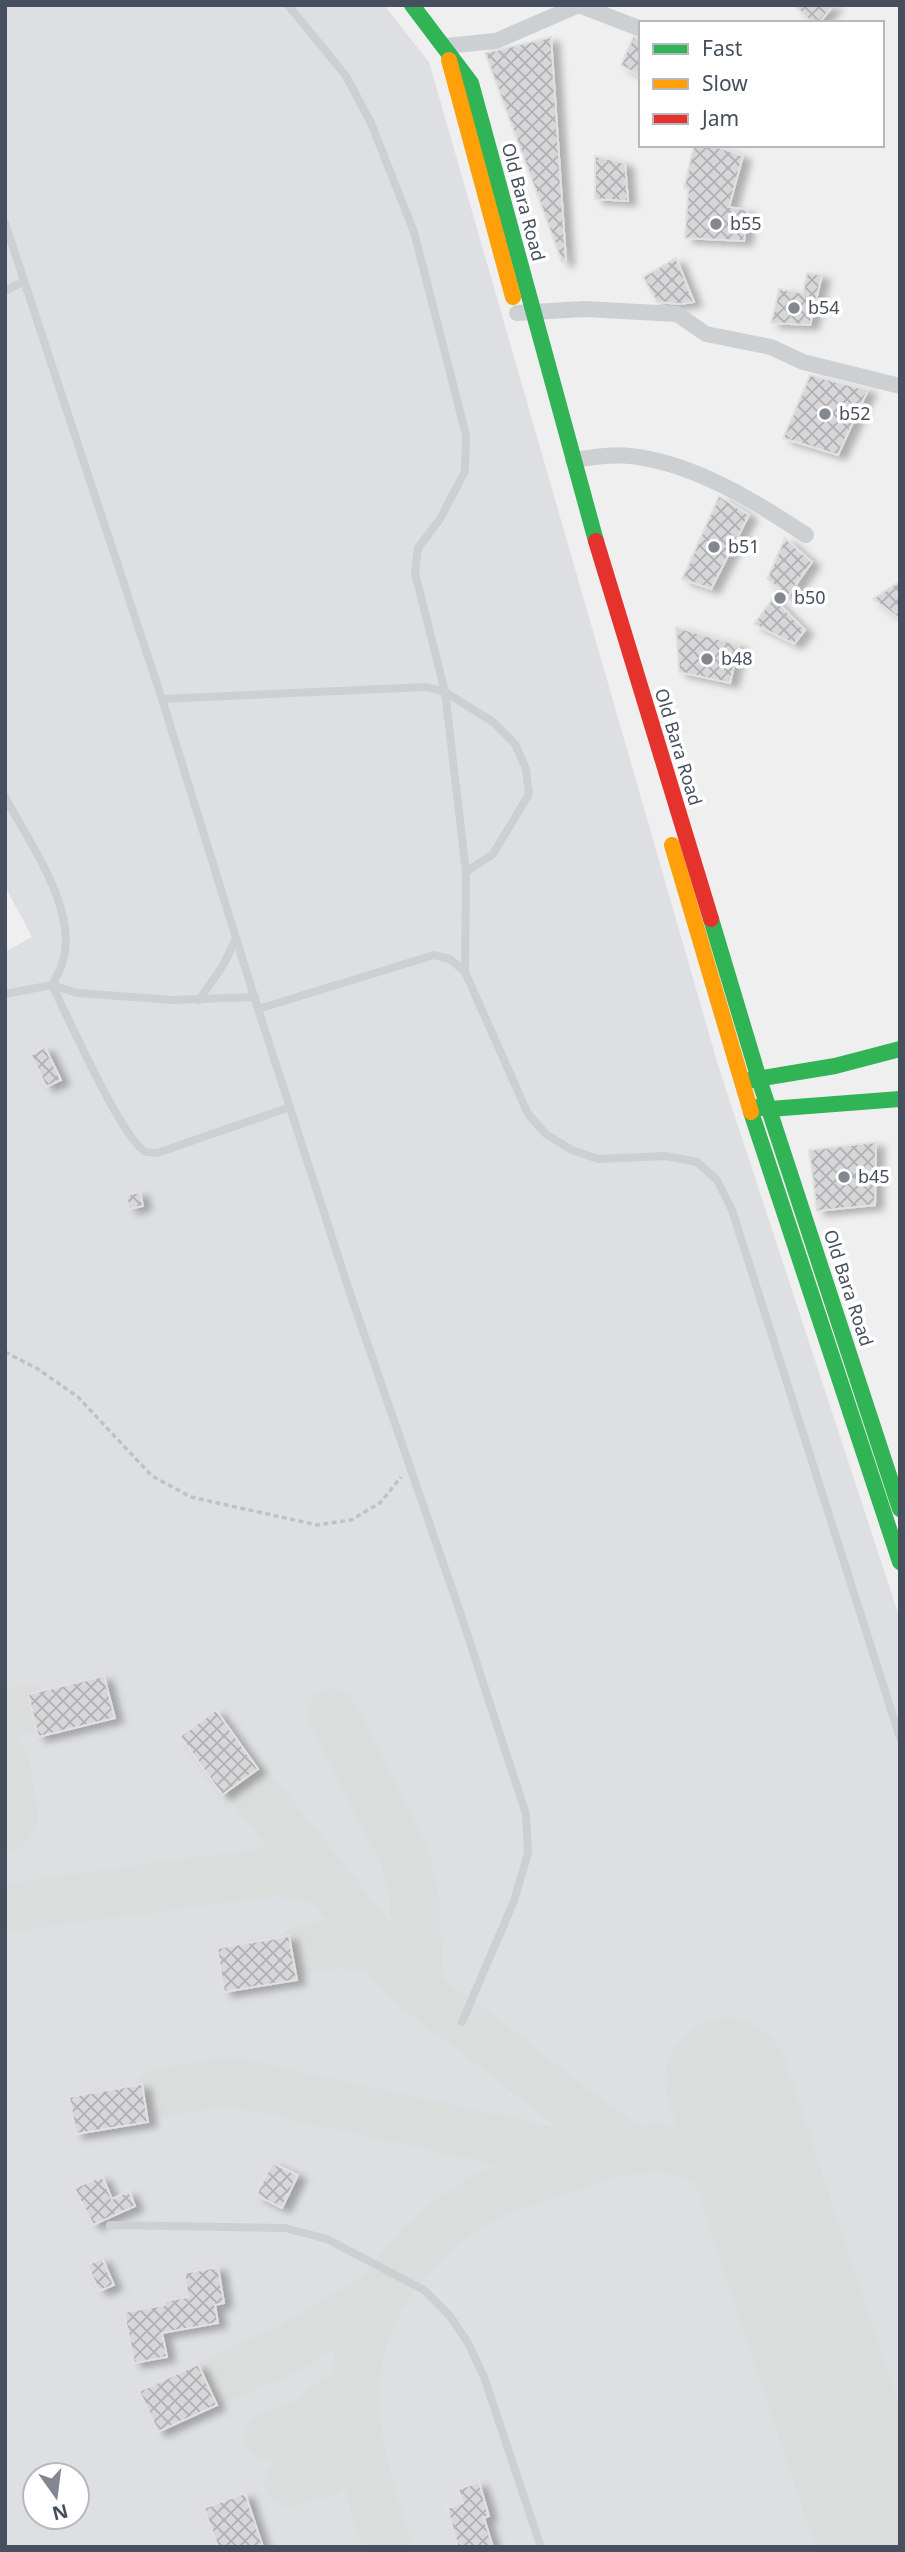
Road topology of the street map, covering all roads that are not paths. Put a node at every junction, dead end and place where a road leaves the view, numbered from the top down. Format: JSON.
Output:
{"nodes":[{"id":1,"x":288,"y":5,"type":"edge"},
{"id":2,"x":412,"y":5,"type":"edge"},
{"id":3,"x":579,"y":5,"type":"edge"},
{"id":4,"x":639,"y":28,"type":"edge"},
{"id":5,"x":445,"y":46,"type":"junction"},
{"id":6,"x":5,"y":223,"type":"edge"},
{"id":7,"x":24,"y":281,"type":"junction"},
{"id":8,"x":5,"y":291,"type":"edge"},
{"id":9,"x":524,"y":311,"type":"junction"},
{"id":10,"x":900,"y":386,"type":"edge"},
{"id":11,"x":573,"y":460,"type":"junction"},
{"id":12,"x":806,"y":535,"type":"dead end"},
{"id":13,"x":445,"y":692,"type":"junction"},
{"id":14,"x":162,"y":699,"type":"junction"},
{"id":15,"x":5,"y":797,"type":"edge"},
{"id":16,"x":466,"y":872,"type":"junction"},
{"id":17,"x":236,"y":938,"type":"junction"},
{"id":18,"x":465,"y":972,"type":"junction"},
{"id":19,"x":52,"y":985,"type":"junction"},
{"id":20,"x":5,"y":994,"type":"edge"},
{"id":21,"x":255,"y":997,"type":"junction"},
{"id":22,"x":199,"y":1000,"type":"junction"},
{"id":23,"x":258,"y":1009,"type":"junction"},
{"id":24,"x":900,"y":1049,"type":"edge"},
{"id":25,"x":759,"y":1079,"type":"junction"},
{"id":26,"x":741,"y":1081,"type":"junction"},
{"id":27,"x":900,"y":1099,"type":"edge"},
{"id":28,"x":749,"y":1105,"type":"junction"},
{"id":29,"x":290,"y":1107,"type":"junction"},
{"id":30,"x":770,"y":1109,"type":"junction"},
{"id":31,"x":894,"y":1508,"type":"edge"},
{"id":32,"x":900,"y":1562,"type":"edge"},
{"id":33,"x":900,"y":1738,"type":"edge"},
{"id":34,"x":462,"y":2022,"type":"dead end"},
{"id":35,"x":110,"y":2225,"type":"dead end"},
{"id":36,"x":541,"y":2547,"type":"edge"}],
"edges":[{"from":1,"to":13,"type":"lane"},
{"from":2,"to":5,"type":"main road","name":"Old Bara Road"},
{"from":3,"to":4,"type":"street"},
{"from":3,"to":5,"type":"street"},
{"from":5,"to":9,"type":"main road","name":"Old Bara Road"},
{"from":6,"to":7,"type":"lane"},
{"from":7,"to":8,"type":"lane"},
{"from":7,"to":14,"type":"lane"},
{"from":9,"to":10,"type":"street"},
{"from":9,"to":11,"type":"main road","name":"Old Bara Road"},
{"from":9,"to":26,"type":"main road"},
{"from":11,"to":12,"type":"street"},
{"from":11,"to":25,"type":"main road","name":"Old Bara Road"},
{"from":13,"to":14,"type":"lane"},
{"from":13,"to":16,"type":"lane"},
{"from":13,"to":16,"type":"lane"},
{"from":14,"to":17,"type":"lane"},
{"from":15,"to":19,"type":"lane"},
{"from":16,"to":18,"type":"lane"},
{"from":17,"to":21,"type":"lane"},
{"from":17,"to":22,"type":"lane"},
{"from":18,"to":23,"type":"lane"},
{"from":18,"to":33,"type":"lane"},
{"from":19,"to":20,"type":"lane"},
{"from":19,"to":22,"type":"lane"},
{"from":19,"to":29,"type":"lane"},
{"from":21,"to":22,"type":"lane"},
{"from":21,"to":23,"type":"lane"},
{"from":23,"to":29,"type":"lane"},
{"from":24,"to":25,"type":"main road"},
{"from":25,"to":26,"type":"main road"},
{"from":25,"to":30,"type":"main road","name":"Old Bara Road"},
{"from":26,"to":28,"type":"main road"},
{"from":27,"to":30,"type":"main road"},
{"from":28,"to":30,"type":"main road"},
{"from":28,"to":31,"type":"main road"},
{"from":29,"to":34,"type":"lane"},
{"from":30,"to":31,"type":"main road","name":"Old Bara Road"},
{"from":31,"to":32,"type":"main road"},
{"from":35,"to":36,"type":"lane"}]}
